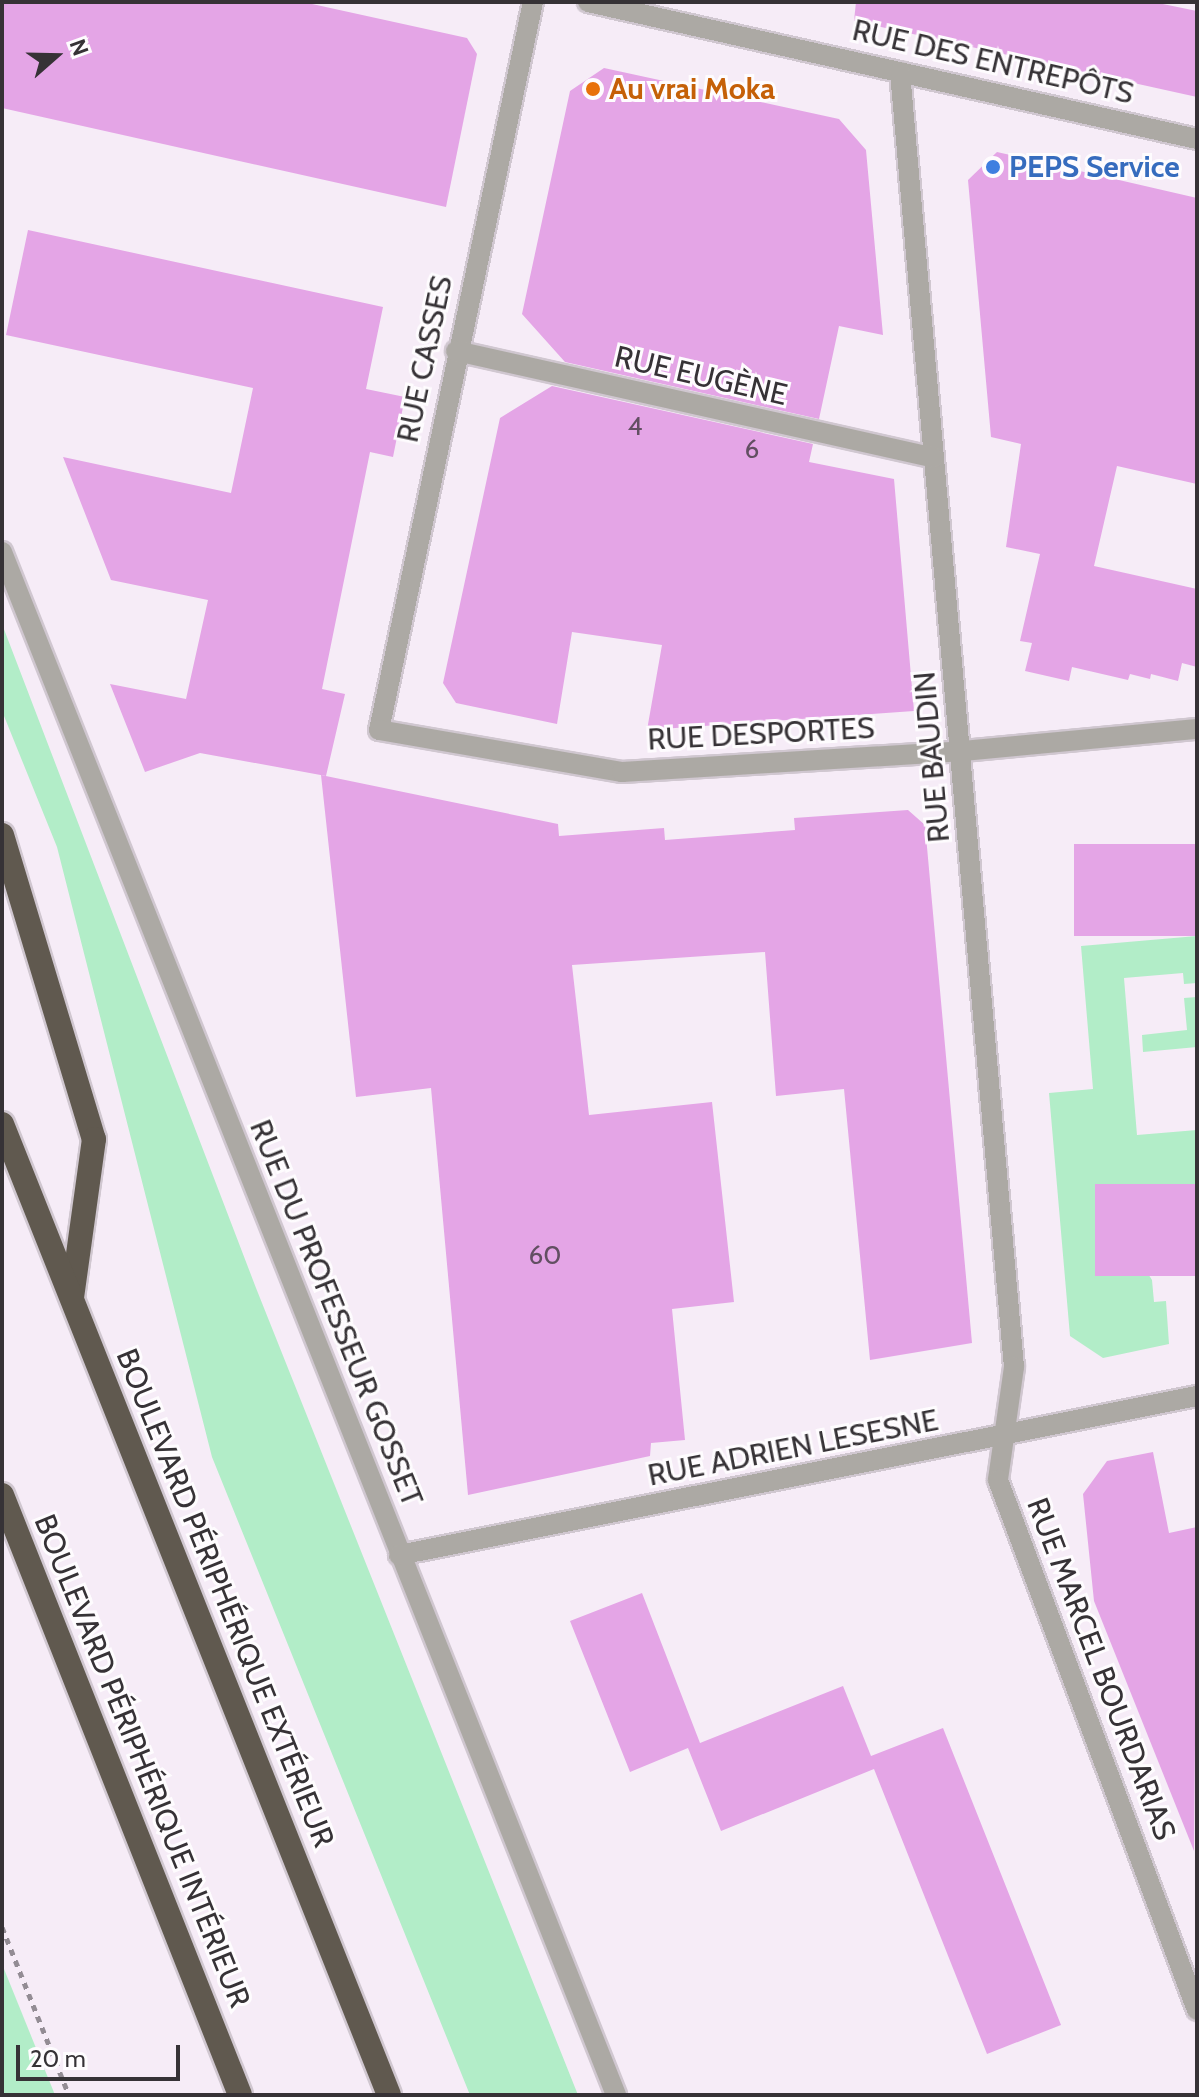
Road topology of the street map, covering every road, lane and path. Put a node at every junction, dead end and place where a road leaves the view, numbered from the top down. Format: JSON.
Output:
{"nodes":[{"id":1,"x":533,"y":2,"type":"edge"},
{"id":2,"x":588,"y":2,"type":"edge"},
{"id":3,"x":900,"y":72,"type":"junction"},
{"id":4,"x":1197,"y":139,"type":"edge"},
{"id":5,"x":456,"y":351,"type":"junction"},
{"id":6,"x":933,"y":458,"type":"junction"},
{"id":7,"x":2,"y":552,"type":"edge"},
{"id":8,"x":1197,"y":729,"type":"edge"},
{"id":9,"x":379,"y":730,"type":"joint"},
{"id":10,"x":963,"y":751,"type":"junction"},
{"id":11,"x":2,"y":835,"type":"edge"},
{"id":12,"x":2,"y":1124,"type":"edge"},
{"id":13,"x":72,"y":1300,"type":"junction"},
{"id":14,"x":1197,"y":1396,"type":"edge"},
{"id":15,"x":1003,"y":1437,"type":"junction"},
{"id":16,"x":2,"y":1495,"type":"edge"},
{"id":17,"x":399,"y":1555,"type":"junction"},
{"id":18,"x":2,"y":1927,"type":"edge"},
{"id":19,"x":1196,"y":2003,"type":"edge"},
{"id":20,"x":69,"y":2095,"type":"edge"},
{"id":21,"x":240,"y":2095,"type":"edge"},
{"id":22,"x":389,"y":2095,"type":"edge"},
{"id":23,"x":616,"y":2095,"type":"edge"}],
"edges":[{"from":1,"to":5,"type":"street","name":"RUE CASSES"},
{"from":2,"to":3,"type":"street","name":"RUE DES ENTREPÔTS"},
{"from":3,"to":4,"type":"street","name":"RUE DES ENTREPÔTS"},
{"from":3,"to":6,"type":"street","name":"RUE BAUDIN"},
{"from":5,"to":6,"type":"street","name":"RUE EUGÈNE"},
{"from":5,"to":9,"type":"street","name":"RUE CASSES"},
{"from":6,"to":10,"type":"street","name":"RUE BAUDIN"},
{"from":7,"to":17,"type":"street","name":"RUE DU PROFESSEUR GOSSET"},
{"from":8,"to":10,"type":"street","name":"RUE DESPORTES"},
{"from":9,"to":10,"type":"street","name":"RUE DESPORTES"},
{"from":10,"to":15,"type":"street","name":"RUE BAUDIN"},
{"from":11,"to":13,"type":"highway"},
{"from":12,"to":13,"type":"highway","name":"BOULEVARD PÉRIPHÉRIQUE EXTÉRIEUR"},
{"from":13,"to":22,"type":"highway","name":"BOULEVARD PÉRIPHÉRIQUE EXTÉRIEUR"},
{"from":14,"to":15,"type":"street","name":"RUE ADRIEN LESESNE"},
{"from":15,"to":17,"type":"street","name":"RUE ADRIEN LESESNE"},
{"from":15,"to":19,"type":"street","name":"RUE MARCEL BOURDARIAS"},
{"from":16,"to":21,"type":"highway","name":"BOULEVARD PÉRIPHÉRIQUE INTÉRIEUR"},
{"from":17,"to":23,"type":"street","name":"RUE DU PROFESSEUR GOSSET"},
{"from":18,"to":20,"type":"path"}]}
